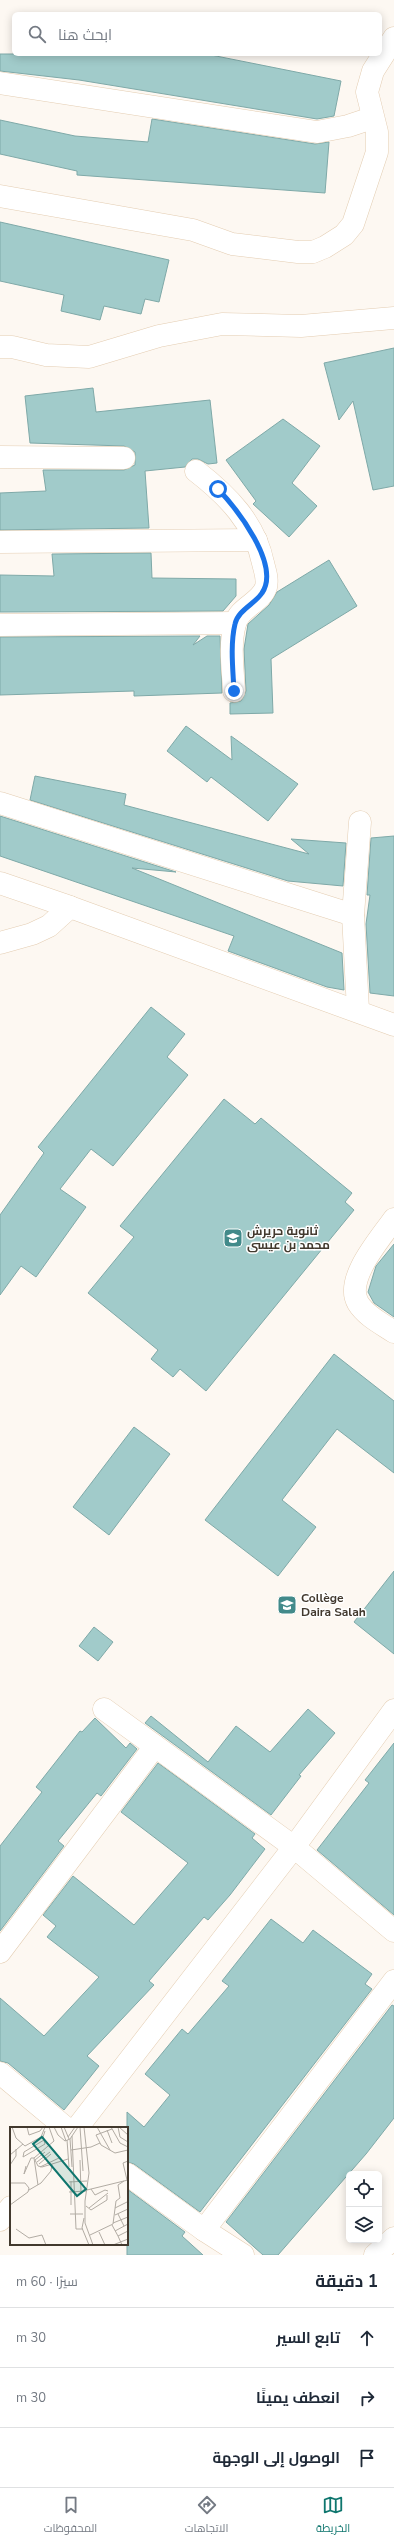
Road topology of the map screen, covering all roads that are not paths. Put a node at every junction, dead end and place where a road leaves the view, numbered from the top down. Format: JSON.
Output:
{"nodes":[{"id":1,"x":394,"y":38,"type":"edge"},
{"id":2,"x":0,"y":83,"type":"edge"},
{"id":3,"x":372,"y":118,"type":"junction"},
{"id":4,"x":0,"y":196,"type":"edge"},
{"id":5,"x":394,"y":318,"type":"edge"},
{"id":6,"x":0,"y":347,"type":"edge"},
{"id":7,"x":0,"y":457,"type":"edge"},
{"id":8,"x":124,"y":458,"type":"dead end"},
{"id":9,"x":196,"y":471,"type":"dead end"},
{"id":10,"x":256,"y":540,"type":"junction"},
{"id":11,"x":0,"y":542,"type":"edge"},
{"id":12,"x":235,"y":623,"type":"junction"},
{"id":13,"x":0,"y":625,"type":"edge"},
{"id":14,"x":234,"y":691,"type":"dead end"},
{"id":15,"x":0,"y":802,"type":"edge"},
{"id":16,"x":360,"y":822,"type":"dead end"},
{"id":17,"x":0,"y":883,"type":"edge"},
{"id":18,"x":70,"y":907,"type":"junction"},
{"id":19,"x":352,"y":915,"type":"junction"},
{"id":20,"x":0,"y":943,"type":"edge"},
{"id":21,"x":358,"y":1010,"type":"junction"},
{"id":22,"x":394,"y":1025,"type":"edge"},
{"id":23,"x":394,"y":1219,"type":"edge"},
{"id":24,"x":394,"y":1332,"type":"edge"},
{"id":25,"x":104,"y":1710,"type":"dead end"},
{"id":26,"x":394,"y":1710,"type":"edge"},
{"id":27,"x":155,"y":1746,"type":"junction"},
{"id":28,"x":294,"y":1847,"type":"junction"},
{"id":29,"x":394,"y":1931,"type":"edge"},
{"id":30,"x":0,"y":1952,"type":"edge"},
{"id":31,"x":394,"y":1981,"type":"edge"},
{"id":32,"x":0,"y":2073,"type":"edge"},
{"id":33,"x":65,"y":2127,"type":"edge"},
{"id":34,"x":78,"y":2127,"type":"edge"},
{"id":35,"x":128,"y":2175,"type":"edge"},
{"id":36,"x":10,"y":2208,"type":"edge"},
{"id":37,"x":0,"y":2220,"type":"edge"},
{"id":38,"x":204,"y":2230,"type":"junction"},
{"id":39,"x":394,"y":2238,"type":"edge"},
{"id":40,"x":243,"y":2255,"type":"edge"},
{"id":41,"x":375,"y":2255,"type":"edge"}],
"edges":[{"from":1,"to":3,"type":"main road"},
{"from":2,"to":3,"type":"main road"},
{"from":3,"to":4,"type":"main road"},
{"from":5,"to":6,"type":"main road"},
{"from":7,"to":8,"type":"main road"},
{"from":9,"to":10,"type":"main road"},
{"from":10,"to":11,"type":"main road"},
{"from":10,"to":12,"type":"main road"},
{"from":12,"to":13,"type":"main road"},
{"from":12,"to":14,"type":"main road"},
{"from":15,"to":19,"type":"main road"},
{"from":16,"to":19,"type":"main road"},
{"from":17,"to":18,"type":"main road"},
{"from":18,"to":20,"type":"main road"},
{"from":18,"to":21,"type":"main road"},
{"from":19,"to":21,"type":"main road"},
{"from":21,"to":22,"type":"main road"},
{"from":23,"to":24,"type":"main road"},
{"from":25,"to":27,"type":"main road"},
{"from":26,"to":28,"type":"main road"},
{"from":27,"to":28,"type":"main road"},
{"from":27,"to":30,"type":"main road"},
{"from":28,"to":29,"type":"main road"},
{"from":28,"to":34,"type":"main road"},
{"from":31,"to":38,"type":"main road"},
{"from":32,"to":33,"type":"main road"},
{"from":35,"to":38,"type":"main road"},
{"from":36,"to":37,"type":"main road"},
{"from":38,"to":40,"type":"main road"},
{"from":39,"to":41,"type":"main road"}]}
